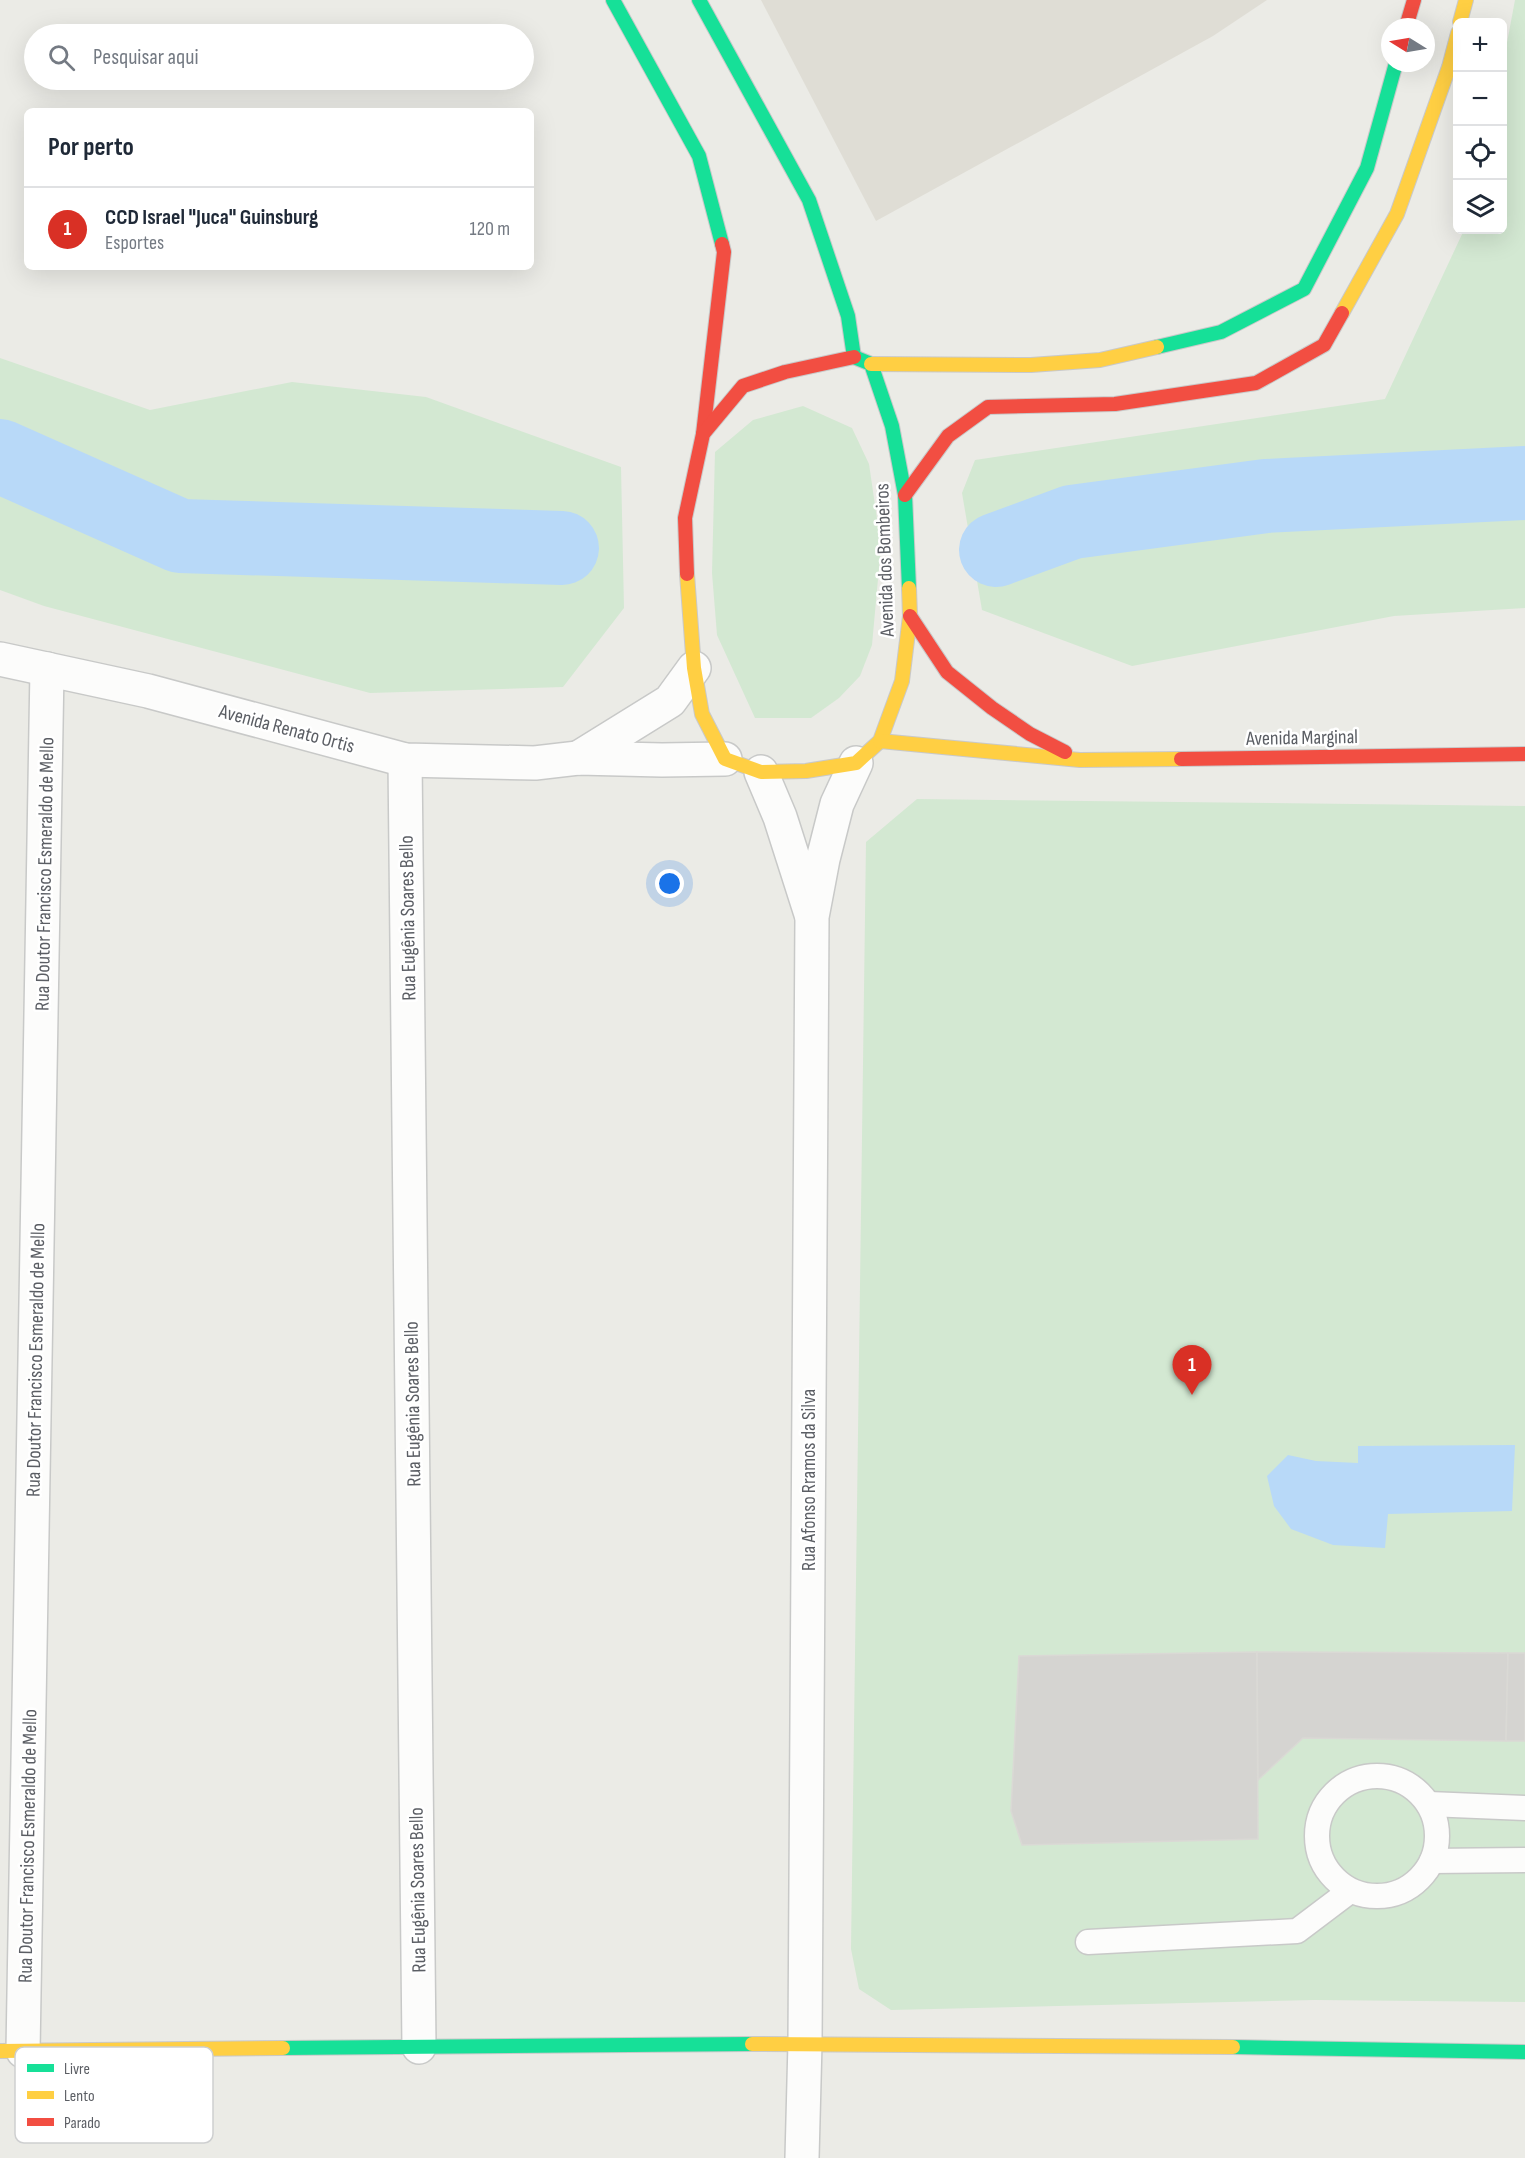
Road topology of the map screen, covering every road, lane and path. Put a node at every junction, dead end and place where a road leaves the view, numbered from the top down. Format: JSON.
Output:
{"nodes":[{"id":1,"x":613,"y":0,"type":"edge"},
{"id":2,"x":699,"y":0,"type":"edge"},
{"id":3,"x":1414,"y":0,"type":"edge"},
{"id":4,"x":1466,"y":0,"type":"edge"},
{"id":5,"x":1409,"y":18,"type":"edge"},
{"id":6,"x":1461,"y":18,"type":"edge"},
{"id":7,"x":1453,"y":52,"type":"edge"},
{"id":8,"x":1394,"y":72,"type":"edge"},
{"id":9,"x":854,"y":357,"type":"junction"},
{"id":10,"x":871,"y":364,"type":"junction"},
{"id":11,"x":703,"y":434,"type":"junction"},
{"id":12,"x":905,"y":495,"type":"junction"},
{"id":13,"x":910,"y":616,"type":"junction"},
{"id":14,"x":0,"y":659,"type":"edge"},
{"id":15,"x":694,"y":668,"type":"junction"},
{"id":16,"x":47,"y":669,"type":"junction"},
{"id":17,"x":880,"y":741,"type":"junction"},
{"id":18,"x":1525,"y":754,"type":"edge"},
{"id":19,"x":578,"y":758,"type":"junction"},
{"id":20,"x":724,"y":759,"type":"junction"},
{"id":21,"x":405,"y":760,"type":"junction"},
{"id":22,"x":1080,"y":760,"type":"junction"},
{"id":23,"x":856,"y":763,"type":"junction"},
{"id":24,"x":760,"y":772,"type":"junction"},
{"id":25,"x":812,"y":917,"type":"junction"},
{"id":26,"x":1429,"y":1804,"type":"junction"},
{"id":27,"x":1525,"y":1808,"type":"edge"},
{"id":28,"x":1525,"y":1860,"type":"edge"},
{"id":29,"x":1432,"y":1861,"type":"junction"},
{"id":30,"x":1350,"y":1890,"type":"junction"},
{"id":31,"x":1088,"y":1942,"type":"dead end"},
{"id":32,"x":805,"y":2043,"type":"junction"},
{"id":33,"x":419,"y":2047,"type":"junction"},
{"id":34,"x":213,"y":2049,"type":"edge"},
{"id":35,"x":12,"y":2051,"type":"edge"},
{"id":36,"x":1525,"y":2052,"type":"edge"},
{"id":37,"x":802,"y":2158,"type":"edge"}],
"edges":[{"from":1,"to":11,"type":"street"},
{"from":2,"to":9,"type":"street"},
{"from":3,"to":5,"type":"street"},
{"from":4,"to":6,"type":"street"},
{"from":7,"to":12,"type":"street"},
{"from":8,"to":10,"type":"street"},
{"from":9,"to":10,"type":"street"},
{"from":9,"to":11,"type":"street"},
{"from":10,"to":12,"type":"street","name":"Avenida dos Bombeiros"},
{"from":11,"to":15,"type":"street"},
{"from":12,"to":13,"type":"street","name":"Avenida dos Bombeiros"},
{"from":13,"to":17,"type":"street","name":"Avenida dos Bombeiros"},
{"from":13,"to":22,"type":"street","name":"Avenida Marginal"},
{"from":14,"to":16,"type":"street","name":"Avenida Renato Ortis"},
{"from":15,"to":19,"type":"street","name":"Avenida Renato Ortis"},
{"from":15,"to":20,"type":"street"},
{"from":16,"to":21,"type":"street","name":"Avenida Renato Ortis"},
{"from":16,"to":35,"type":"street","name":"Rua Doutor Francisco Esmeraldo de Mello"},
{"from":17,"to":22,"type":"street","name":"Avenida Marginal"},
{"from":17,"to":23,"type":"street","name":"Avenida dos Bombeiros"},
{"from":18,"to":22,"type":"street","name":"Avenida Marginal"},
{"from":19,"to":20,"type":"street","name":"Avenida Renato Ortis"},
{"from":19,"to":21,"type":"street","name":"Avenida Renato Ortis"},
{"from":20,"to":24,"type":"street"},
{"from":21,"to":33,"type":"street","name":"Rua Eugênia Soares Bello"},
{"from":23,"to":24,"type":"street"},
{"from":23,"to":25,"type":"street","name":"Rua Afonso Rramos da Silva"},
{"from":24,"to":25,"type":"street","name":"Rua Afonso Rramos da Silva"},
{"from":25,"to":32,"type":"street","name":"Rua Afonso Rramos da Silva"},
{"from":26,"to":27,"type":"lane"},
{"from":26,"to":29,"type":"lane"},
{"from":26,"to":30,"type":"lane"},
{"from":28,"to":29,"type":"lane"},
{"from":29,"to":30,"type":"lane"},
{"from":30,"to":31,"type":"lane"},
{"from":32,"to":33,"type":"street"},
{"from":32,"to":36,"type":"street"},
{"from":32,"to":37,"type":"street","name":"Rua Afonso Rramos da Silva"},
{"from":33,"to":34,"type":"street"}]}
